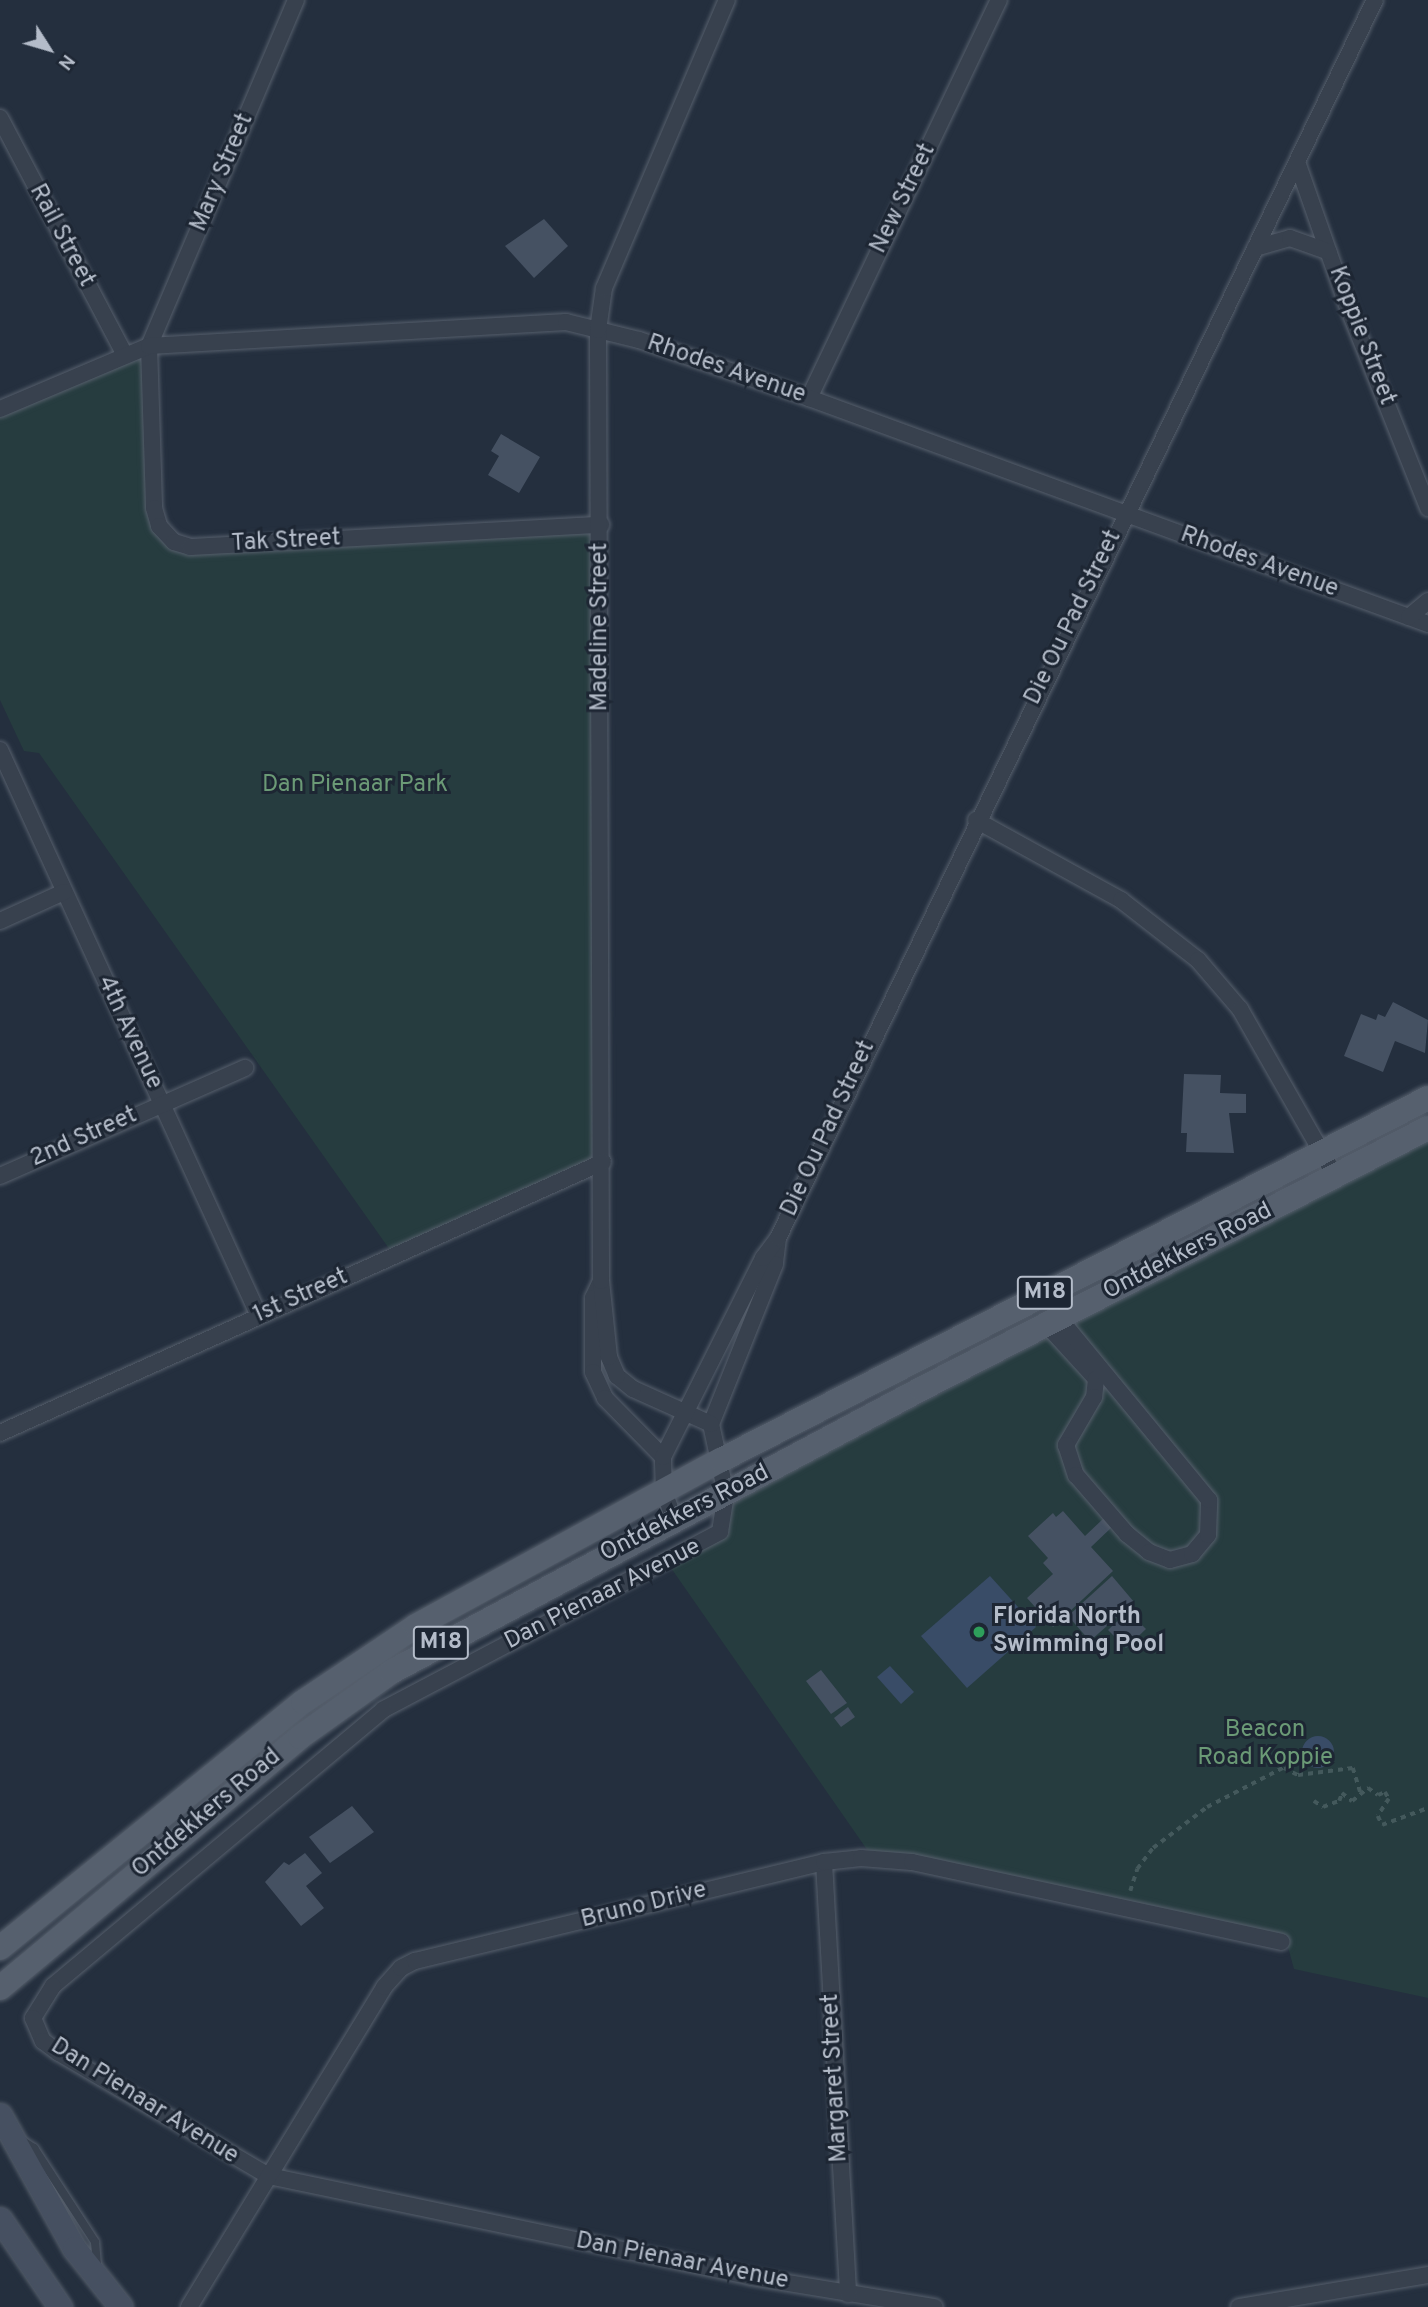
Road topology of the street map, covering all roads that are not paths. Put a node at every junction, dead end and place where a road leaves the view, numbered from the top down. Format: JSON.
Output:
{"nodes":[{"id":1,"x":296,"y":0,"type":"edge"},
{"id":2,"x":727,"y":0,"type":"edge"},
{"id":3,"x":999,"y":0,"type":"edge"},
{"id":4,"x":1375,"y":0,"type":"edge"},
{"id":5,"x":0,"y":118,"type":"edge"},
{"id":6,"x":7,"y":148,"type":"edge"},
{"id":7,"x":1297,"y":162,"type":"junction"},
{"id":8,"x":1255,"y":248,"type":"junction"},
{"id":9,"x":1329,"y":252,"type":"junction"},
{"id":10,"x":598,"y":330,"type":"junction"},
{"id":11,"x":149,"y":346,"type":"junction"},
{"id":12,"x":124,"y":353,"type":"junction"},
{"id":13,"x":808,"y":398,"type":"junction"},
{"id":14,"x":0,"y":409,"type":"edge"},
{"id":15,"x":1428,"y":508,"type":"edge"},
{"id":16,"x":1124,"y":515,"type":"junction"},
{"id":17,"x":601,"y":525,"type":"junction"},
{"id":18,"x":1428,"y":601,"type":"edge"},
{"id":19,"x":1409,"y":617,"type":"junction"},
{"id":20,"x":1428,"y":624,"type":"edge"},
{"id":21,"x":0,"y":750,"type":"edge"},
{"id":22,"x":976,"y":820,"type":"junction"},
{"id":23,"x":64,"y":892,"type":"junction"},
{"id":24,"x":0,"y":921,"type":"edge"},
{"id":25,"x":245,"y":1068,"type":"dead end"},
{"id":26,"x":1428,"y":1098,"type":"edge"},
{"id":27,"x":161,"y":1104,"type":"junction"},
{"id":28,"x":1428,"y":1128,"type":"edge"},
{"id":29,"x":1322,"y":1152,"type":"junction"},
{"id":30,"x":603,"y":1162,"type":"junction"},
{"id":31,"x":0,"y":1176,"type":"edge"},
{"id":32,"x":1336,"y":1177,"type":"junction"},
{"id":33,"x":778,"y":1238,"type":"junction"},
{"id":34,"x":601,"y":1281,"type":"junction"},
{"id":35,"x":259,"y":1316,"type":"junction"},
{"id":36,"x":1052,"y":1321,"type":"junction"},
{"id":37,"x":686,"y":1410,"type":"junction"},
{"id":38,"x":711,"y":1424,"type":"junction"},
{"id":39,"x":0,"y":1433,"type":"edge"},
{"id":40,"x":663,"y":1457,"type":"junction"},
{"id":41,"x":721,"y":1460,"type":"junction"},
{"id":42,"x":664,"y":1491,"type":"junction"},
{"id":43,"x":726,"y":1494,"type":"junction"},
{"id":44,"x":674,"y":1519,"type":"junction"},
{"id":45,"x":824,"y":1862,"type":"junction"},
{"id":46,"x":1282,"y":1942,"type":"dead end"},
{"id":47,"x":0,"y":1948,"type":"edge"},
{"id":48,"x":6,"y":1983,"type":"edge"},
{"id":49,"x":0,"y":2008,"type":"edge"},
{"id":50,"x":0,"y":2115,"type":"edge"},
{"id":51,"x":269,"y":2176,"type":"junction"},
{"id":52,"x":0,"y":2219,"type":"edge"},
{"id":53,"x":1428,"y":2275,"type":"edge"},
{"id":54,"x":848,"y":2294,"type":"junction"},
{"id":55,"x":60,"y":2307,"type":"edge"},
{"id":56,"x":121,"y":2307,"type":"edge"},
{"id":57,"x":189,"y":2307,"type":"edge"},
{"id":58,"x":935,"y":2307,"type":"edge"},
{"id":59,"x":1239,"y":2307,"type":"edge"}],
"edges":[{"from":1,"to":11,"type":"street","name":"Mary Street"},
{"from":2,"to":10,"type":"street","name":"Madeline Street"},
{"from":3,"to":13,"type":"street","name":"New Street"},
{"from":4,"to":7,"type":"street","name":"Die Ou Pad Street"},
{"from":5,"to":6,"type":"street","name":"Rail Street"},
{"from":6,"to":12,"type":"street","name":"Rail Street"},
{"from":7,"to":8,"type":"street","name":"Die Ou Pad Street"},
{"from":7,"to":9,"type":"street","name":"Koppie Street"},
{"from":8,"to":9,"type":"street"},
{"from":8,"to":16,"type":"street","name":"Die Ou Pad Street"},
{"from":9,"to":15,"type":"street","name":"Koppie Street"},
{"from":10,"to":11,"type":"street","name":"Rhodes Avenue"},
{"from":10,"to":13,"type":"street","name":"Rhodes Avenue"},
{"from":10,"to":17,"type":"street","name":"Madeline Street"},
{"from":11,"to":12,"type":"street","name":"Rhodes Avenue"},
{"from":11,"to":17,"type":"street","name":"Tak Street"},
{"from":12,"to":14,"type":"street","name":"Rhodes Avenue"},
{"from":13,"to":16,"type":"street","name":"Rhodes Avenue"},
{"from":16,"to":19,"type":"street","name":"Rhodes Avenue"},
{"from":16,"to":22,"type":"street","name":"Die Ou Pad Street"},
{"from":17,"to":30,"type":"street","name":"Madeline Street"},
{"from":18,"to":19,"type":"street"},
{"from":19,"to":20,"type":"street","name":"Rhodes Avenue"},
{"from":21,"to":23,"type":"street","name":"4th Avenue"},
{"from":22,"to":29,"type":"street"},
{"from":22,"to":33,"type":"street","name":"Die Ou Pad Street"},
{"from":23,"to":24,"type":"street"},
{"from":23,"to":27,"type":"street","name":"4th Avenue"},
{"from":25,"to":27,"type":"street","name":"2nd Street"},
{"from":26,"to":29,"type":"main road","name":"Ontdekkers Road","number":"M18"},
{"from":27,"to":31,"type":"street","name":"2nd Street"},
{"from":27,"to":35,"type":"street","name":"4th Avenue"},
{"from":28,"to":32,"type":"main road","name":"Ontdekkers Road","number":"M18"},
{"from":29,"to":32,"type":"street"},
{"from":29,"to":41,"type":"main road","name":"Ontdekkers Road","number":"M18"},
{"from":30,"to":34,"type":"street","name":"Madeline Street"},
{"from":30,"to":35,"type":"street","name":"1st Street"},
{"from":32,"to":36,"type":"main road","name":"Ontdekkers Road","number":"M18"},
{"from":33,"to":37,"type":"street","name":"Die Ou Pad Street"},
{"from":33,"to":38,"type":"street","name":"Die Ou Pad Street"},
{"from":34,"to":37,"type":"street","name":"Madeline Street"},
{"from":34,"to":40,"type":"street","name":"Madeline Street"},
{"from":35,"to":39,"type":"street","name":"1st Street"},
{"from":36,"to":36,"type":"street"},
{"from":36,"to":43,"type":"main road","name":"Ontdekkers Road","number":"M18"},
{"from":37,"to":38,"type":"street","name":"Madeline Street"},
{"from":37,"to":40,"type":"street","name":"Die Ou Pad Street"},
{"from":38,"to":41,"type":"street"},
{"from":40,"to":42,"type":"street","name":"Die Ou Pad Street"},
{"from":41,"to":42,"type":"main road","name":"Ontdekkers Road","number":"M18"},
{"from":41,"to":43,"type":"street"},
{"from":42,"to":44,"type":"street","name":"Die Ou Pad Street"},
{"from":42,"to":47,"type":"main road","name":"Ontdekkers Road","number":"M18"},
{"from":43,"to":44,"type":"main road","name":"Ontdekkers Road","number":"M18"},
{"from":43,"to":51,"type":"street","name":"Dan Pienaar Avenue"},
{"from":44,"to":48,"type":"main road","name":"Ontdekkers Road","number":"M18"},
{"from":45,"to":46,"type":"street","name":"Bruno Drive"},
{"from":45,"to":51,"type":"street","name":"Bruno Drive"},
{"from":45,"to":54,"type":"street","name":"Margaret Street"},
{"from":48,"to":49,"type":"main road"},
{"from":50,"to":56,"type":"main road"},
{"from":51,"to":54,"type":"street","name":"Dan Pienaar Avenue"},
{"from":51,"to":57,"type":"street","name":"Bruno Drive"},
{"from":52,"to":55,"type":"main road"},
{"from":53,"to":59,"type":"street"},
{"from":54,"to":58,"type":"street","name":"Dan Pienaar Avenue"}]}
